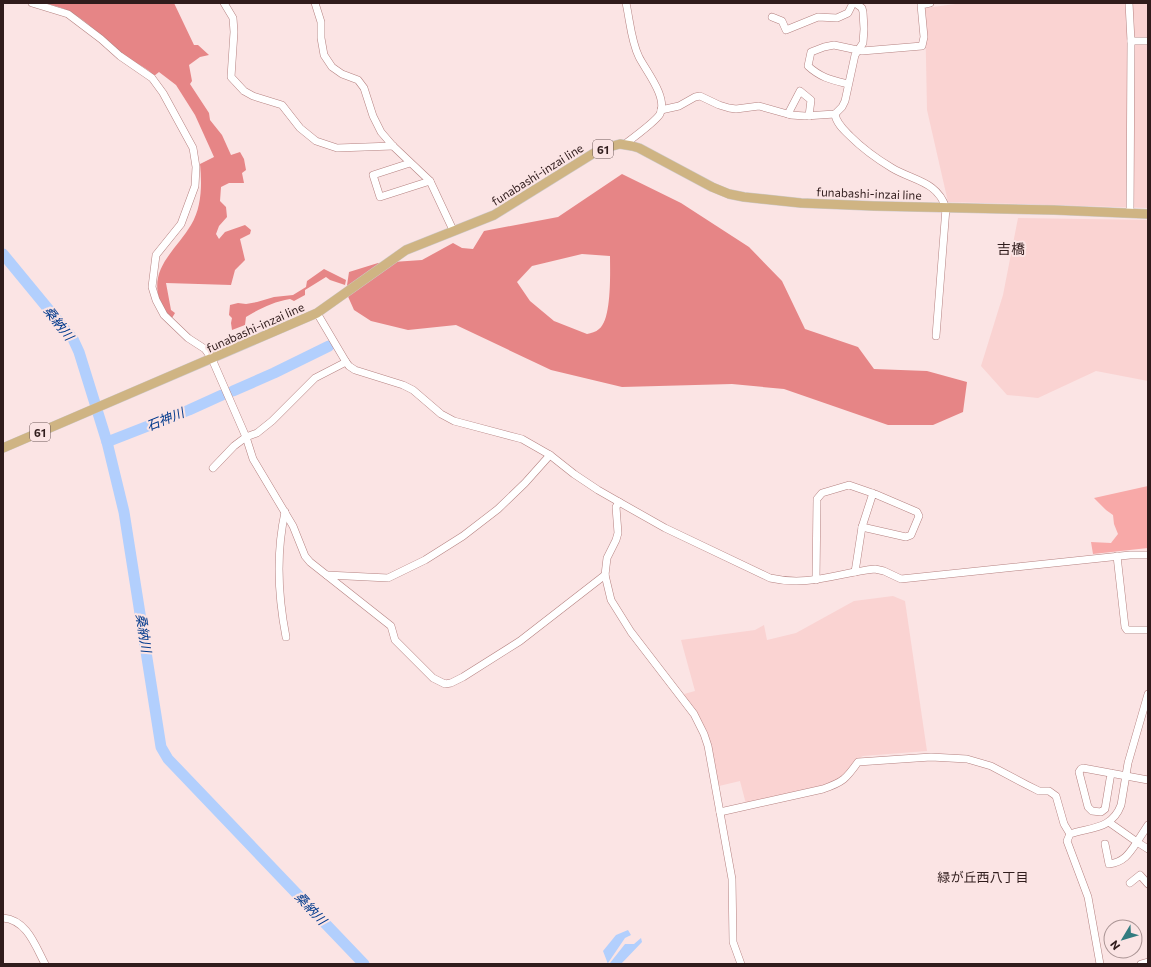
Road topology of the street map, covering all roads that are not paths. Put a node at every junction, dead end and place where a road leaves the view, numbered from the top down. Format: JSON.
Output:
{"nodes":[{"id":1,"x":32,"y":3,"type":"edge"},
{"id":2,"x":224,"y":3,"type":"edge"},
{"id":3,"x":315,"y":3,"type":"edge"},
{"id":4,"x":626,"y":3,"type":"edge"},
{"id":5,"x":856,"y":3,"type":"edge"},
{"id":6,"x":930,"y":3,"type":"edge"},
{"id":7,"x":1129,"y":3,"type":"edge"},
{"id":8,"x":772,"y":17,"type":"dead end"},
{"id":9,"x":1131,"y":41,"type":"junction"},
{"id":10,"x":1148,"y":41,"type":"edge"},
{"id":11,"x":859,"y":50,"type":"junction"},
{"id":12,"x":848,"y":84,"type":"junction"},
{"id":13,"x":661,"y":110,"type":"junction"},
{"id":14,"x":788,"y":114,"type":"junction"},
{"id":15,"x":835,"y":114,"type":"junction"},
{"id":16,"x":809,"y":116,"type":"junction"},
{"id":17,"x":625,"y":144,"type":"junction"},
{"id":18,"x":393,"y":146,"type":"junction"},
{"id":19,"x":410,"y":163,"type":"junction"},
{"id":20,"x":430,"y":181,"type":"junction"},
{"id":21,"x":946,"y":208,"type":"junction"},
{"id":22,"x":1130,"y":213,"type":"junction"},
{"id":23,"x":1148,"y":214,"type":"edge"},
{"id":24,"x":453,"y":230,"type":"junction"},
{"id":25,"x":316,"y":313,"type":"junction"},
{"id":26,"x":936,"y":336,"type":"dead end"},
{"id":27,"x":212,"y":359,"type":"junction"},
{"id":28,"x":346,"y":362,"type":"junction"},
{"id":29,"x":246,"y":437,"type":"junction"},
{"id":30,"x":3,"y":448,"type":"edge"},
{"id":31,"x":550,"y":455,"type":"junction"},
{"id":32,"x":213,"y":468,"type":"dead end"},
{"id":33,"x":873,"y":493,"type":"junction"},
{"id":34,"x":619,"y":502,"type":"junction"},
{"id":35,"x":285,"y":512,"type":"junction"},
{"id":36,"x":862,"y":527,"type":"junction"},
{"id":37,"x":1148,"y":555,"type":"edge"},
{"id":38,"x":1117,"y":556,"type":"junction"},
{"id":39,"x":855,"y":572,"type":"junction"},
{"id":40,"x":326,"y":575,"type":"junction"},
{"id":41,"x":605,"y":575,"type":"junction"},
{"id":42,"x":816,"y":580,"type":"junction"},
{"id":43,"x":1148,"y":630,"type":"edge"},
{"id":44,"x":286,"y":637,"type":"dead end"},
{"id":45,"x":1148,"y":694,"type":"edge"},
{"id":46,"x":1111,"y":773,"type":"junction"},
{"id":47,"x":1126,"y":776,"type":"junction"},
{"id":48,"x":1148,"y":780,"type":"edge"},
{"id":49,"x":721,"y":814,"type":"junction"},
{"id":50,"x":1110,"y":823,"type":"junction"},
{"id":51,"x":1148,"y":825,"type":"edge"},
{"id":52,"x":1070,"y":834,"type":"junction"},
{"id":53,"x":1138,"y":842,"type":"junction"},
{"id":54,"x":1105,"y":844,"type":"dead end"},
{"id":55,"x":1148,"y":849,"type":"edge"},
{"id":56,"x":1130,"y":883,"type":"dead end"},
{"id":57,"x":1148,"y":884,"type":"edge"},
{"id":58,"x":3,"y":918,"type":"edge"},
{"id":59,"x":1148,"y":962,"type":"edge"},
{"id":60,"x":45,"y":964,"type":"edge"},
{"id":61,"x":741,"y":964,"type":"edge"},
{"id":62,"x":1100,"y":964,"type":"edge"},
{"id":63,"x":1141,"y":964,"type":"edge"}],
"edges":[{"from":1,"to":27,"type":"street"},
{"from":2,"to":18,"type":"street"},
{"from":3,"to":18,"type":"street"},
{"from":4,"to":13,"type":"street"},
{"from":5,"to":8,"type":"street"},
{"from":5,"to":11,"type":"street"},
{"from":6,"to":11,"type":"street"},
{"from":7,"to":9,"type":"street"},
{"from":9,"to":10,"type":"street"},
{"from":9,"to":22,"type":"street"},
{"from":11,"to":12,"type":"street"},
{"from":11,"to":12,"type":"street"},
{"from":12,"to":15,"type":"street"},
{"from":13,"to":14,"type":"street"},
{"from":13,"to":17,"type":"street"},
{"from":14,"to":16,"type":"street"},
{"from":14,"to":16,"type":"street"},
{"from":15,"to":16,"type":"street"},
{"from":15,"to":21,"type":"street"},
{"from":17,"to":21,"type":"main road","name":"funabashi-inzai line","number":"61"},
{"from":17,"to":24,"type":"main road","name":"funabashi-inzai line","number":"61"},
{"from":18,"to":19,"type":"street"},
{"from":19,"to":20,"type":"street"},
{"from":19,"to":20,"type":"street"},
{"from":20,"to":24,"type":"street"},
{"from":21,"to":22,"type":"main road","name":"funabashi-inzai line","number":"61"},
{"from":21,"to":26,"type":"street"},
{"from":22,"to":23,"type":"main road","name":"funabashi-inzai line","number":"61"},
{"from":24,"to":25,"type":"main road","name":"funabashi-inzai line","number":"61"},
{"from":25,"to":27,"type":"main road","name":"funabashi-inzai line","number":"61"},
{"from":25,"to":28,"type":"street"},
{"from":27,"to":29,"type":"street"},
{"from":27,"to":30,"type":"main road","name":"funabashi-inzai line","number":"61"},
{"from":28,"to":29,"type":"street"},
{"from":28,"to":31,"type":"street"},
{"from":29,"to":32,"type":"street"},
{"from":29,"to":35,"type":"street"},
{"from":31,"to":34,"type":"street"},
{"from":31,"to":40,"type":"street"},
{"from":33,"to":36,"type":"street"},
{"from":33,"to":36,"type":"street"},
{"from":33,"to":42,"type":"street"},
{"from":34,"to":41,"type":"street"},
{"from":34,"to":42,"type":"street"},
{"from":35,"to":40,"type":"street"},
{"from":35,"to":44,"type":"street"},
{"from":36,"to":39,"type":"street"},
{"from":37,"to":38,"type":"street"},
{"from":38,"to":39,"type":"street"},
{"from":38,"to":43,"type":"street"},
{"from":39,"to":42,"type":"street"},
{"from":40,"to":41,"type":"street"},
{"from":41,"to":49,"type":"street"},
{"from":45,"to":47,"type":"street"},
{"from":46,"to":46,"type":"street"},
{"from":46,"to":47,"type":"street"},
{"from":47,"to":48,"type":"street"},
{"from":47,"to":50,"type":"street"},
{"from":49,"to":52,"type":"street"},
{"from":49,"to":61,"type":"street"},
{"from":50,"to":52,"type":"street"},
{"from":50,"to":53,"type":"street"},
{"from":51,"to":53,"type":"street"},
{"from":52,"to":62,"type":"street"},
{"from":53,"to":54,"type":"street"},
{"from":53,"to":55,"type":"street"},
{"from":56,"to":57,"type":"street"},
{"from":58,"to":60,"type":"street"},
{"from":59,"to":63,"type":"street"}]}
